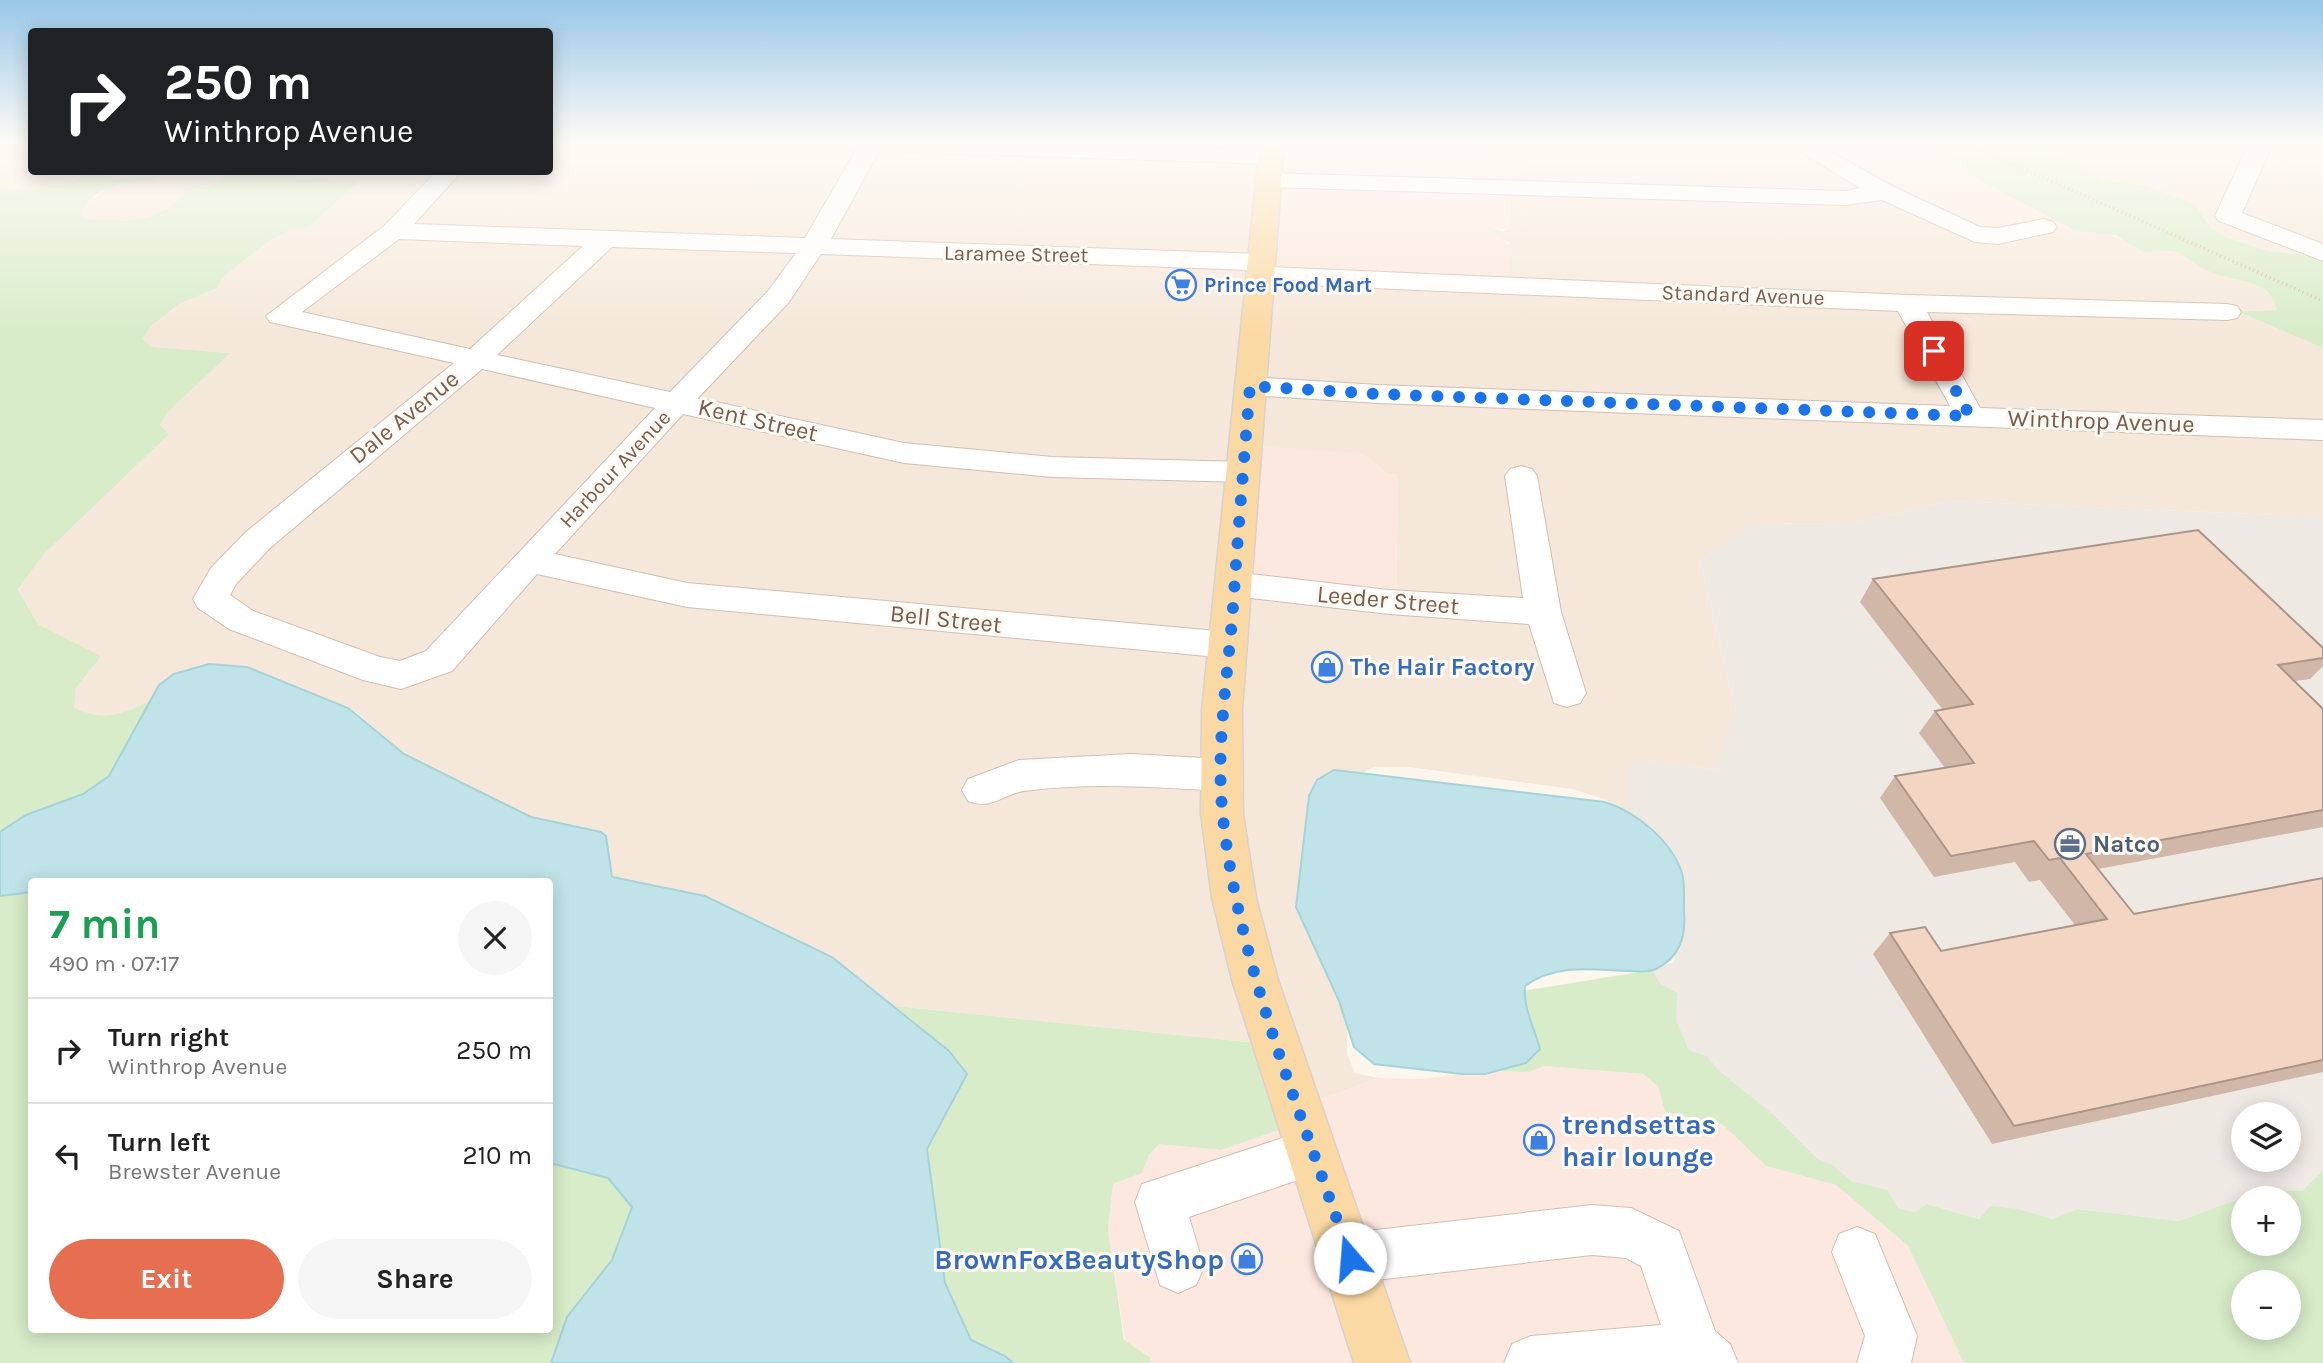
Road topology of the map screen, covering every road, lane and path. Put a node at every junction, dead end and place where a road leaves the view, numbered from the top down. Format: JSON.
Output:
{"nodes":[{"id":1,"x":416,"y":207,"type":"edge"},
{"id":2,"x":836,"y":207,"type":"edge"},
{"id":3,"x":1266,"y":207,"type":"edge"},
{"id":4,"x":1918,"y":207,"type":"edge"},
{"id":5,"x":2109,"y":207,"type":"edge"},
{"id":6,"x":2233,"y":207,"type":"edge"},
{"id":7,"x":2044,"y":227,"type":"dead end"},
{"id":8,"x":393,"y":231,"type":"junction"},
{"id":9,"x":604,"y":240,"type":"junction"},
{"id":10,"x":813,"y":247,"type":"junction"},
{"id":11,"x":2323,"y":253,"type":"edge"},
{"id":12,"x":1260,"y":268,"type":"junction"},
{"id":13,"x":2323,"y":301,"type":"edge"},
{"id":14,"x":1908,"y":303,"type":"junction"},
{"id":15,"x":2227,"y":312,"type":"dead end"},
{"id":16,"x":475,"y":360,"type":"junction"},
{"id":17,"x":1250,"y":386,"type":"junction"},
{"id":18,"x":678,"y":401,"type":"junction"},
{"id":19,"x":1970,"y":416,"type":"junction"},
{"id":20,"x":2323,"y":430,"type":"edge"},
{"id":21,"x":1243,"y":472,"type":"junction"},
{"id":22,"x":1521,"y":476,"type":"dead end"},
{"id":23,"x":533,"y":561,"type":"junction"},
{"id":24,"x":1234,"y":584,"type":"junction"},
{"id":25,"x":663,"y":591,"type":"joint"},
{"id":26,"x":209,"y":599,"type":"joint"},
{"id":27,"x":1543,"y":612,"type":"junction"},
{"id":28,"x":1228,"y":645,"type":"junction"},
{"id":29,"x":1567,"y":693,"type":"dead end"},
{"id":30,"x":1223,"y":775,"type":"junction"},
{"id":31,"x":982,"y":790,"type":"dead end"},
{"id":32,"x":1314,"y":1152,"type":"junction"},
{"id":33,"x":1857,"y":1252,"type":"dead end"},
{"id":34,"x":1350,"y":1258,"type":"junction"},
{"id":35,"x":1178,"y":1267,"type":"dead end"},
{"id":36,"x":1678,"y":1357,"type":"edge"},
{"id":37,"x":1382,"y":1363,"type":"edge"},
{"id":38,"x":1531,"y":1363,"type":"edge"},
{"id":39,"x":1884,"y":1363,"type":"edge"}],
"edges":[{"from":1,"to":8,"type":"street"},
{"from":2,"to":10,"type":"street","name":"Harbour Avenue"},
{"from":3,"to":12,"type":"main road"},
{"from":4,"to":7,"type":"street"},
{"from":5,"to":13,"type":"path"},
{"from":6,"to":11,"type":"street"},
{"from":8,"to":9,"type":"street","name":"Laramee Street"},
{"from":8,"to":16,"type":"street","name":"Kent Street"},
{"from":9,"to":10,"type":"street","name":"Laramee Street"},
{"from":9,"to":16,"type":"street","name":"Dale Avenue"},
{"from":10,"to":12,"type":"street","name":"Laramee Street"},
{"from":10,"to":18,"type":"street","name":"Harbour Avenue"},
{"from":12,"to":14,"type":"street","name":"Standard Avenue"},
{"from":12,"to":17,"type":"main road"},
{"from":14,"to":15,"type":"street","name":"Standard Avenue"},
{"from":14,"to":19,"type":"street"},
{"from":16,"to":18,"type":"street","name":"Kent Street"},
{"from":16,"to":26,"type":"street","name":"Dale Avenue"},
{"from":17,"to":19,"type":"street","name":"Winthrop Avenue"},
{"from":17,"to":21,"type":"main road"},
{"from":18,"to":21,"type":"street","name":"Kent Street"},
{"from":18,"to":23,"type":"street","name":"Harbour Avenue"},
{"from":19,"to":20,"type":"street","name":"Winthrop Avenue"},
{"from":21,"to":24,"type":"main road"},
{"from":22,"to":27,"type":"street"},
{"from":23,"to":25,"type":"street","name":"Harbour Avenue"},
{"from":23,"to":26,"type":"street","name":"Harbour Avenue"},
{"from":24,"to":27,"type":"street","name":"Leeder Street"},
{"from":24,"to":28,"type":"main road"},
{"from":25,"to":28,"type":"street","name":"Bell Street"},
{"from":27,"to":29,"type":"street"},
{"from":28,"to":30,"type":"main road"},
{"from":30,"to":31,"type":"street"},
{"from":30,"to":32,"type":"main road"},
{"from":32,"to":34,"type":"main road"},
{"from":32,"to":35,"type":"street"},
{"from":33,"to":39,"type":"street"},
{"from":34,"to":36,"type":"street"},
{"from":34,"to":37,"type":"main road"},
{"from":36,"to":38,"type":"street"}]}
